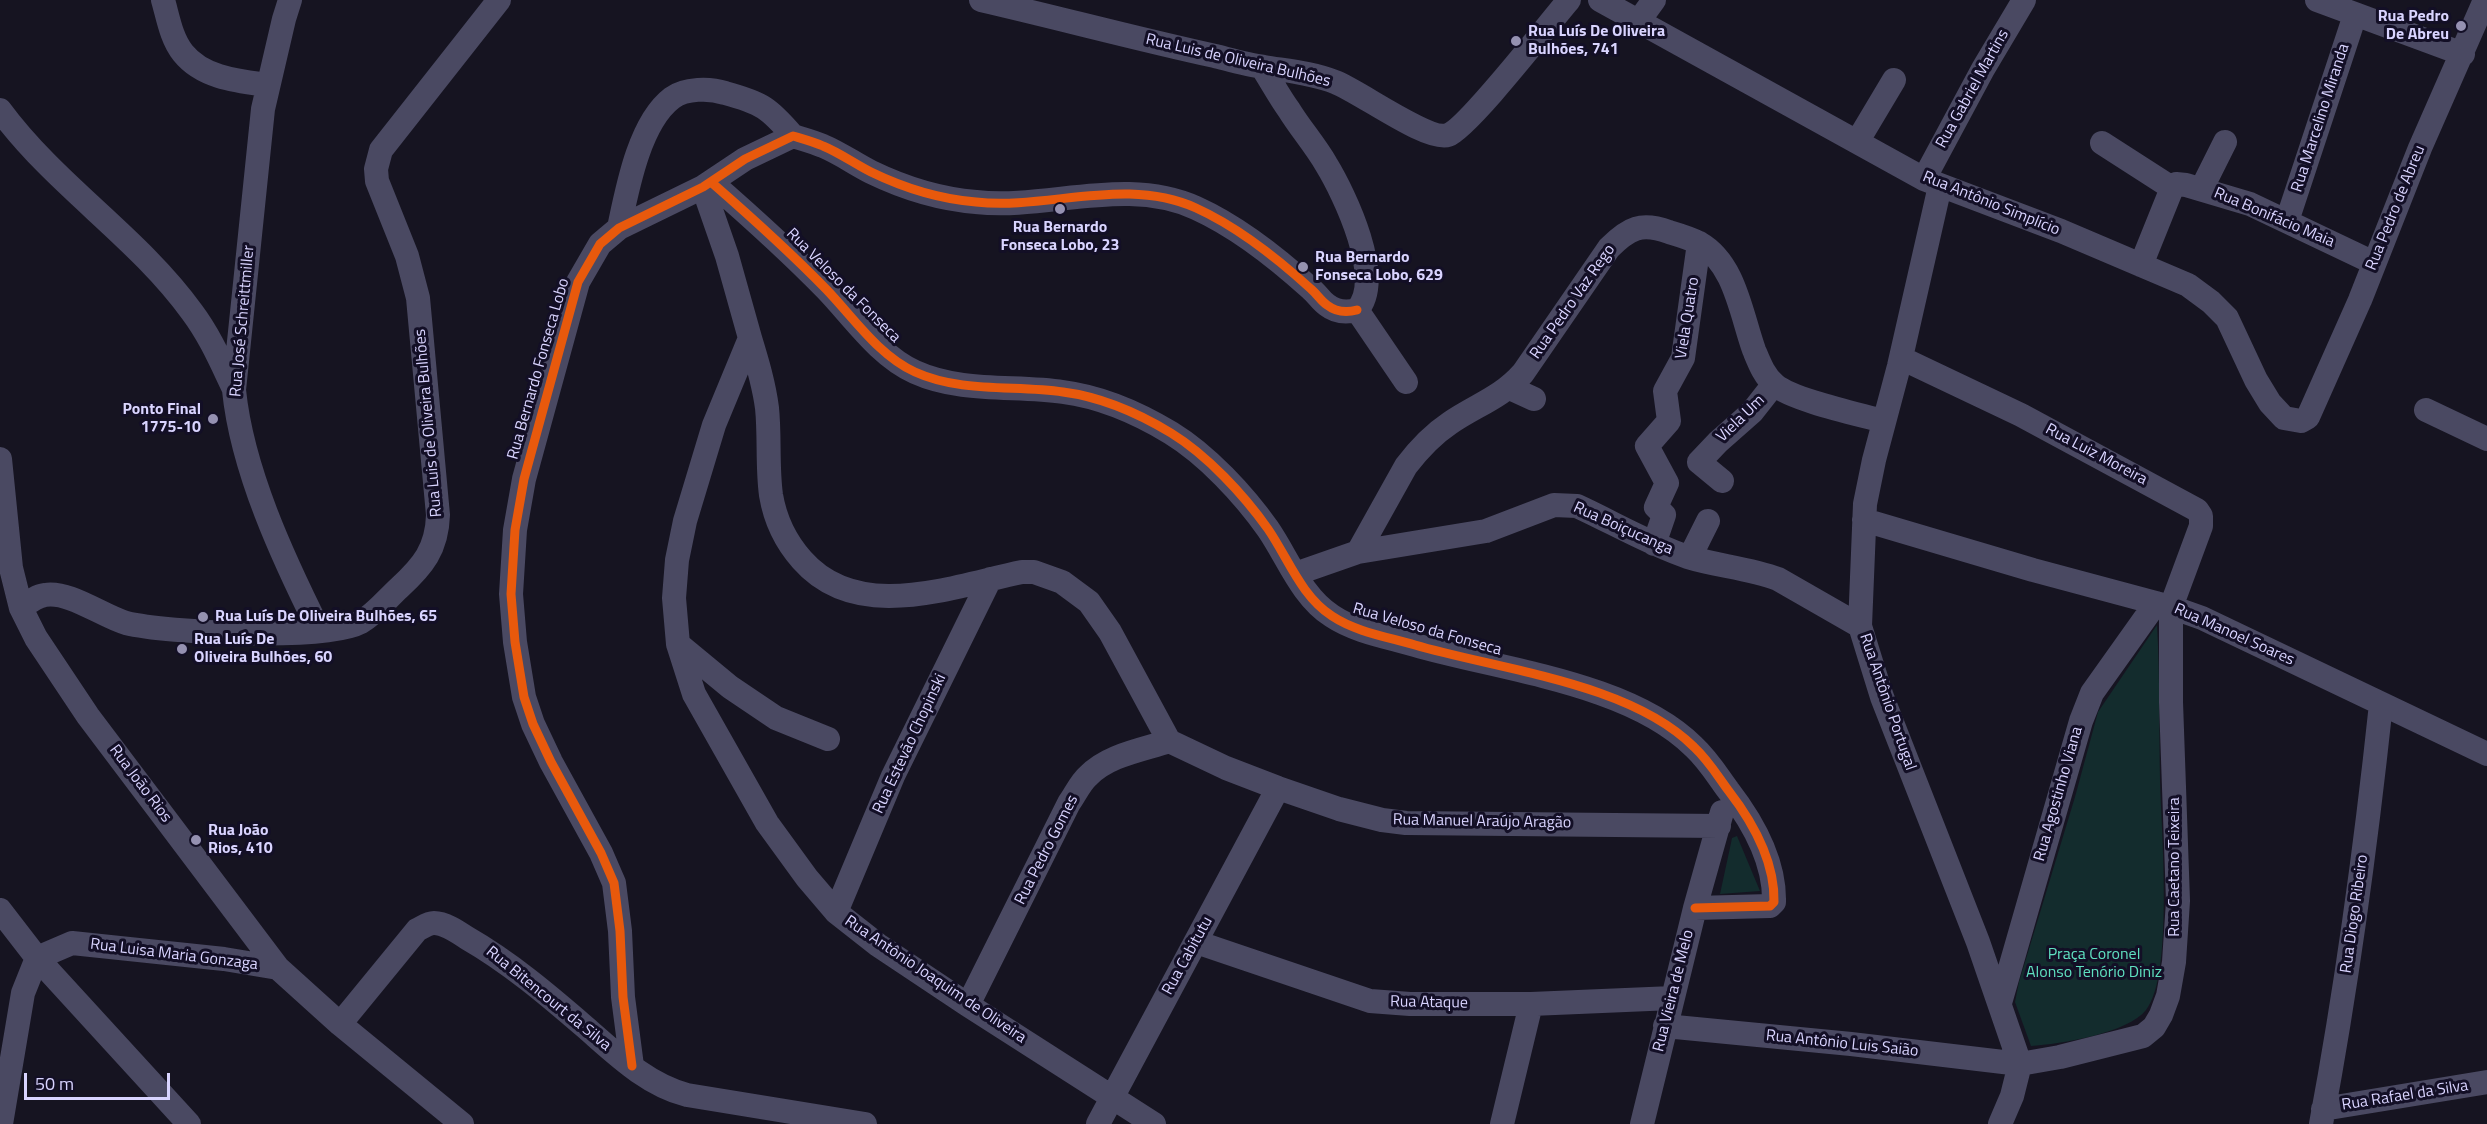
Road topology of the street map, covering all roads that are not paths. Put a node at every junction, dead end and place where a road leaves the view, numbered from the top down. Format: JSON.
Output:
{"nodes":[{"id":1,"x":164,"y":0,"type":"edge"},
{"id":2,"x":290,"y":0,"type":"edge"},
{"id":3,"x":498,"y":0,"type":"edge"},
{"id":4,"x":981,"y":0,"type":"edge"},
{"id":5,"x":1569,"y":0,"type":"edge"},
{"id":6,"x":1600,"y":0,"type":"edge"},
{"id":7,"x":1654,"y":0,"type":"edge"},
{"id":8,"x":2024,"y":0,"type":"edge"},
{"id":9,"x":2317,"y":0,"type":"edge"},
{"id":10,"x":2485,"y":0,"type":"edge"},
{"id":11,"x":2355,"y":15,"type":"junction"},
{"id":12,"x":1638,"y":22,"type":"junction"},
{"id":13,"x":2463,"y":54,"type":"junction"},
{"id":14,"x":1262,"y":67,"type":"junction"},
{"id":15,"x":1894,"y":80,"type":"dead end"},
{"id":16,"x":268,"y":85,"type":"junction"},
{"id":17,"x":0,"y":110,"type":"edge"},
{"id":18,"x":793,"y":136,"type":"junction"},
{"id":19,"x":1857,"y":142,"type":"junction"},
{"id":20,"x":2225,"y":142,"type":"dead end"},
{"id":21,"x":2102,"y":143,"type":"dead end"},
{"id":22,"x":1932,"y":182,"type":"junction"},
{"id":23,"x":707,"y":185,"type":"junction"},
{"id":24,"x":2172,"y":188,"type":"junction"},
{"id":25,"x":2202,"y":188,"type":"junction"},
{"id":26,"x":2287,"y":221,"type":"junction"},
{"id":27,"x":619,"y":228,"type":"junction"},
{"id":28,"x":1699,"y":243,"type":"junction"},
{"id":29,"x":2374,"y":263,"type":"junction"},
{"id":30,"x":2141,"y":265,"type":"junction"},
{"id":31,"x":1357,"y":310,"type":"junction"},
{"id":32,"x":750,"y":338,"type":"junction"},
{"id":33,"x":1901,"y":358,"type":"junction"},
{"id":34,"x":1406,"y":382,"type":"dead end"},
{"id":35,"x":1774,"y":384,"type":"junction"},
{"id":36,"x":1510,"y":388,"type":"junction"},
{"id":37,"x":234,"y":390,"type":"junction"},
{"id":38,"x":1534,"y":399,"type":"dead end"},
{"id":39,"x":2426,"y":410,"type":"dead end"},
{"id":40,"x":2308,"y":417,"type":"joint"},
{"id":41,"x":1883,"y":421,"type":"junction"},
{"id":42,"x":2487,"y":439,"type":"edge"},
{"id":43,"x":0,"y":459,"type":"edge"},
{"id":44,"x":1722,"y":481,"type":"dead end"},
{"id":45,"x":1864,"y":520,"type":"junction"},
{"id":46,"x":1708,"y":521,"type":"dead end"},
{"id":47,"x":1654,"y":544,"type":"junction"},
{"id":48,"x":1358,"y":552,"type":"junction"},
{"id":49,"x":1690,"y":557,"type":"junction"},
{"id":50,"x":1295,"y":574,"type":"junction"},
{"id":51,"x":990,"y":579,"type":"junction"},
{"id":52,"x":2163,"y":605,"type":"junction"},
{"id":53,"x":21,"y":608,"type":"junction"},
{"id":54,"x":1860,"y":626,"type":"junction"},
{"id":55,"x":319,"y":630,"type":"junction"},
{"id":56,"x":678,"y":644,"type":"junction"},
{"id":57,"x":2382,"y":704,"type":"junction"},
{"id":58,"x":828,"y":739,"type":"dead end"},
{"id":59,"x":1169,"y":741,"type":"junction"},
{"id":60,"x":2487,"y":754,"type":"edge"},
{"id":61,"x":1278,"y":788,"type":"junction"},
{"id":62,"x":1728,"y":789,"type":"junction"},
{"id":63,"x":1719,"y":826,"type":"junction"},
{"id":64,"x":1695,"y":908,"type":"junction"},
{"id":65,"x":0,"y":910,"type":"edge"},
{"id":66,"x":836,"y":912,"type":"junction"},
{"id":67,"x":1196,"y":942,"type":"junction"},
{"id":68,"x":38,"y":958,"type":"junction"},
{"id":69,"x":278,"y":968,"type":"junction"},
{"id":70,"x":1672,"y":998,"type":"junction"},
{"id":71,"x":2000,"y":1003,"type":"junction"},
{"id":72,"x":1531,"y":1004,"type":"junction"},
{"id":73,"x":968,"y":1005,"type":"junction"},
{"id":74,"x":340,"y":1024,"type":"junction"},
{"id":75,"x":1665,"y":1026,"type":"junction"},
{"id":76,"x":2020,"y":1064,"type":"junction"},
{"id":77,"x":632,"y":1066,"type":"junction"},
{"id":78,"x":2487,"y":1082,"type":"edge"},
{"id":79,"x":1112,"y":1097,"type":"junction"},
{"id":80,"x":2322,"y":1117,"type":"edge"},
{"id":81,"x":1,"y":1124,"type":"edge"},
{"id":82,"x":189,"y":1124,"type":"edge"},
{"id":83,"x":462,"y":1124,"type":"edge"},
{"id":84,"x":865,"y":1124,"type":"edge"},
{"id":85,"x":1098,"y":1124,"type":"edge"},
{"id":86,"x":1154,"y":1124,"type":"edge"},
{"id":87,"x":1502,"y":1124,"type":"edge"},
{"id":88,"x":1642,"y":1124,"type":"edge"},
{"id":89,"x":2000,"y":1124,"type":"edge"}],
"edges":[{"from":1,"to":16,"type":"street"},
{"from":2,"to":16,"type":"street","name":"Rua José Schreittmiller"},
{"from":3,"to":55,"type":"street","name":"Rua Luis de Oliveira Bulhões"},
{"from":4,"to":14,"type":"street","name":"Rua Luis de Oliveira Bulhões"},
{"from":5,"to":14,"type":"street","name":"Rua Luis de Oliveira Bulhões"},
{"from":6,"to":12,"type":"street","name":"Rua Antônio Simplício"},
{"from":7,"to":12,"type":"street"},
{"from":8,"to":22,"type":"street","name":"Rua Gabriel Martins"},
{"from":9,"to":11,"type":"street"},
{"from":10,"to":13,"type":"street","name":"Rua Pedro de Abreu"},
{"from":11,"to":13,"type":"street"},
{"from":11,"to":26,"type":"street","name":"Rua Marcelino Miranda"},
{"from":12,"to":19,"type":"street","name":"Rua Antônio Simplício"},
{"from":13,"to":29,"type":"street","name":"Rua Pedro de Abreu"},
{"from":14,"to":31,"type":"street"},
{"from":15,"to":19,"type":"street"},
{"from":16,"to":37,"type":"street","name":"Rua José Schreittmiller"},
{"from":17,"to":37,"type":"street"},
{"from":18,"to":23,"type":"street","name":"Rua Bernardo Fonseca Lobo"},
{"from":18,"to":27,"type":"street"},
{"from":18,"to":31,"type":"street"},
{"from":19,"to":22,"type":"street","name":"Rua Antônio Simplício"},
{"from":20,"to":25,"type":"street"},
{"from":21,"to":24,"type":"street"},
{"from":22,"to":30,"type":"street","name":"Rua Antônio Simplício"},
{"from":22,"to":33,"type":"street","name":"Rua Antônio Portugal"},
{"from":23,"to":27,"type":"street","name":"Rua Bernardo Fonseca Lobo"},
{"from":23,"to":32,"type":"street"},
{"from":23,"to":50,"type":"street","name":"Rua Veloso da Fonseca"},
{"from":24,"to":25,"type":"street","name":"Rua Bonifácio Maia"},
{"from":24,"to":30,"type":"street"},
{"from":25,"to":26,"type":"street","name":"Rua Bonifácio Maia"},
{"from":26,"to":29,"type":"street","name":"Rua Bonifácio Maia"},
{"from":27,"to":77,"type":"street","name":"Rua Bernardo Fonseca Lobo"},
{"from":28,"to":35,"type":"street","name":"Rua Pedro Vaz Rego"},
{"from":28,"to":36,"type":"street","name":"Rua Pedro Vaz Rego"},
{"from":28,"to":47,"type":"street","name":"Viela Quatro"},
{"from":29,"to":40,"type":"street","name":"Rua Pedro de Abreu"},
{"from":30,"to":40,"type":"street","name":"Rua Antônio Simplício"},
{"from":31,"to":34,"type":"street"},
{"from":32,"to":51,"type":"street"},
{"from":32,"to":56,"type":"street","name":"Rua Antônio Joaquim de Oliveira"},
{"from":33,"to":41,"type":"street","name":"Rua Antônio Portugal"},
{"from":33,"to":52,"type":"street","name":"Rua Luiz Moreira"},
{"from":35,"to":41,"type":"street"},
{"from":35,"to":44,"type":"street","name":"Viela Um"},
{"from":36,"to":38,"type":"street"},
{"from":36,"to":48,"type":"street","name":"Rua Pedro Vaz Rego"},
{"from":37,"to":55,"type":"street","name":"Rua José Schreittmiller"},
{"from":39,"to":42,"type":"street"},
{"from":41,"to":45,"type":"street","name":"Rua Antônio Portugal"},
{"from":43,"to":53,"type":"street","name":"Rua João Rios"},
{"from":45,"to":52,"type":"street","name":"Rua Manoel Soares"},
{"from":45,"to":54,"type":"street","name":"Rua Antônio Portugal"},
{"from":46,"to":49,"type":"street"},
{"from":47,"to":48,"type":"street","name":"Rua Boiçucanga"},
{"from":47,"to":49,"type":"street","name":"Rua Boiçucanga"},
{"from":48,"to":50,"type":"street","name":"Rua Boiçucanga"},
{"from":49,"to":54,"type":"street","name":"Rua Boiçucanga"},
{"from":50,"to":62,"type":"street","name":"Rua Veloso da Fonseca"},
{"from":51,"to":59,"type":"street"},
{"from":51,"to":66,"type":"street","name":"Rua Estevão Chopinski"},
{"from":52,"to":57,"type":"street","name":"Rua Manoel Soares"},
{"from":52,"to":71,"type":"street","name":"Rua Agostinho Viana"},
{"from":52,"to":76,"type":"street","name":"Rua Caetano Teixeira"},
{"from":53,"to":55,"type":"street","name":"Rua Luis de Oliveira Bulhões"},
{"from":53,"to":69,"type":"street","name":"Rua João Rios"},
{"from":54,"to":71,"type":"street","name":"Rua Antônio Portugal"},
{"from":56,"to":58,"type":"street"},
{"from":56,"to":66,"type":"street","name":"Rua Antônio Joaquim de Oliveira"},
{"from":57,"to":60,"type":"street","name":"Rua Manoel Soares"},
{"from":57,"to":80,"type":"street","name":"Rua Diogo Ribeiro"},
{"from":59,"to":61,"type":"street","name":"Rua Manuel Araújo Aragão"},
{"from":59,"to":73,"type":"street","name":"Rua Pedro Gomes"},
{"from":61,"to":63,"type":"street","name":"Rua Manuel Araújo Aragão"},
{"from":61,"to":67,"type":"street","name":"Rua Cabitutu"},
{"from":62,"to":63,"type":"street","name":"Rua Vieira de Melo"},
{"from":62,"to":64,"type":"street","name":"Rua Veloso da Fonseca"},
{"from":63,"to":64,"type":"street","name":"Rua Vieira de Melo"},
{"from":64,"to":70,"type":"street","name":"Rua Vieira de Melo"},
{"from":65,"to":68,"type":"street"},
{"from":66,"to":73,"type":"street","name":"Rua Antônio Joaquim de Oliveira"},
{"from":67,"to":72,"type":"street","name":"Rua Ataque"},
{"from":67,"to":79,"type":"street","name":"Rua Cabitutu"},
{"from":68,"to":69,"type":"street","name":"Rua Luisa Maria Gonzaga"},
{"from":68,"to":81,"type":"street"},
{"from":68,"to":82,"type":"street"},
{"from":69,"to":74,"type":"street","name":"Rua João Rios"},
{"from":70,"to":72,"type":"street","name":"Rua Ataque"},
{"from":70,"to":75,"type":"street","name":"Rua Vieira de Melo"},
{"from":71,"to":76,"type":"street","name":"Rua Antônio Portugal"},
{"from":72,"to":87,"type":"street"},
{"from":73,"to":79,"type":"street","name":"Rua Antônio Joaquim de Oliveira"},
{"from":74,"to":77,"type":"street","name":"Rua Bitencourt da Silva"},
{"from":74,"to":83,"type":"street","name":"Rua João Rios"},
{"from":75,"to":76,"type":"street","name":"Rua Antônio Luis Saião"},
{"from":75,"to":88,"type":"street","name":"Rua Vieira de Melo"},
{"from":76,"to":89,"type":"street"},
{"from":77,"to":84,"type":"street","name":"Rua Bitencourt da Silva"},
{"from":78,"to":80,"type":"street","name":"Rua Rafael da Silva"},
{"from":79,"to":85,"type":"street","name":"Rua Cabitutu"},
{"from":79,"to":86,"type":"street","name":"Rua Antônio Joaquim de Oliveira"}]}
